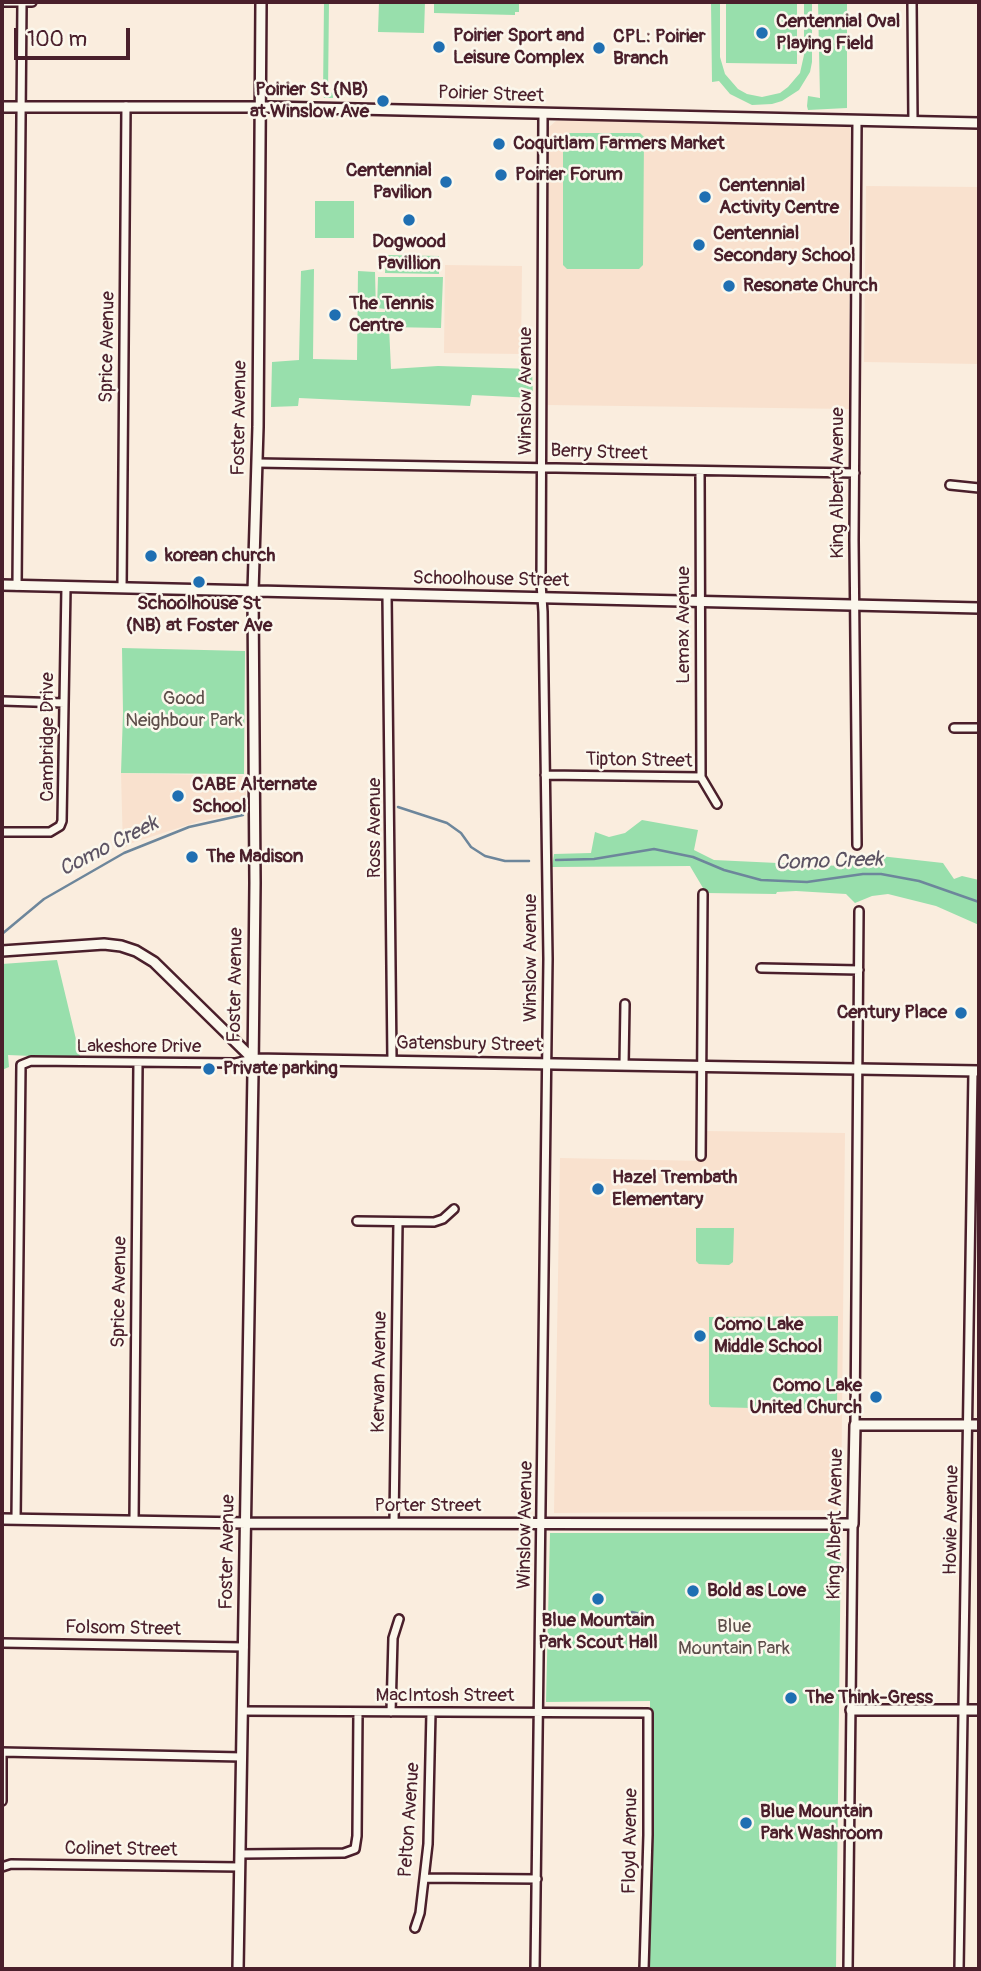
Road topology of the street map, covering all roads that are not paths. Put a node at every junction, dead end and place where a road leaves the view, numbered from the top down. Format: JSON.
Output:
{"nodes":[{"id":1,"x":2,"y":2,"type":"edge"},
{"id":2,"x":22,"y":2,"type":"edge"},
{"id":3,"x":32,"y":2,"type":"edge"},
{"id":4,"x":261,"y":2,"type":"edge"},
{"id":5,"x":912,"y":2,"type":"edge"},
{"id":6,"x":126,"y":106,"type":"junction"},
{"id":7,"x":2,"y":107,"type":"edge"},
{"id":8,"x":22,"y":107,"type":"junction"},
{"id":9,"x":260,"y":107,"type":"junction"},
{"id":10,"x":543,"y":115,"type":"junction"},
{"id":11,"x":857,"y":122,"type":"junction"},
{"id":12,"x":913,"y":122,"type":"junction"},
{"id":13,"x":979,"y":124,"type":"edge"},
{"id":14,"x":257,"y":463,"type":"junction"},
{"id":15,"x":541,"y":468,"type":"junction"},
{"id":16,"x":700,"y":472,"type":"junction"},
{"id":17,"x":855,"y":473,"type":"junction"},
{"id":18,"x":950,"y":485,"type":"dead end"},
{"id":19,"x":979,"y":488,"type":"edge"},
{"id":20,"x":2,"y":585,"type":"edge"},
{"id":21,"x":17,"y":586,"type":"junction"},
{"id":22,"x":66,"y":587,"type":"junction"},
{"id":23,"x":122,"y":588,"type":"junction"},
{"id":24,"x":254,"y":592,"type":"junction"},
{"id":25,"x":387,"y":595,"type":"junction"},
{"id":26,"x":543,"y":598,"type":"junction"},
{"id":27,"x":699,"y":603,"type":"junction"},
{"id":28,"x":856,"y":605,"type":"junction"},
{"id":29,"x":979,"y":608,"type":"edge"},
{"id":30,"x":3,"y":701,"type":"edge"},
{"id":31,"x":64,"y":703,"type":"junction"},
{"id":32,"x":954,"y":728,"type":"dead end"},
{"id":33,"x":979,"y":728,"type":"edge"},
{"id":34,"x":545,"y":775,"type":"junction"},
{"id":35,"x":701,"y":777,"type":"junction"},
{"id":36,"x":717,"y":804,"type":"dead end"},
{"id":37,"x":2,"y":832,"type":"edge"},
{"id":38,"x":857,"y":845,"type":"dead end"},
{"id":39,"x":702,"y":894,"type":"dead end"},
{"id":40,"x":859,"y":911,"type":"dead end"},
{"id":41,"x":2,"y":951,"type":"edge"},
{"id":42,"x":761,"y":968,"type":"dead end"},
{"id":43,"x":859,"y":970,"type":"junction"},
{"id":44,"x":625,"y":1004,"type":"dead end"},
{"id":45,"x":253,"y":1059,"type":"junction"},
{"id":46,"x":392,"y":1061,"type":"junction"},
{"id":47,"x":138,"y":1063,"type":"junction"},
{"id":48,"x":547,"y":1064,"type":"junction"},
{"id":49,"x":624,"y":1065,"type":"junction"},
{"id":50,"x":702,"y":1067,"type":"junction"},
{"id":51,"x":859,"y":1070,"type":"junction"},
{"id":52,"x":976,"y":1071,"type":"edge"},
{"id":53,"x":701,"y":1156,"type":"dead end"},
{"id":54,"x":454,"y":1209,"type":"dead end"},
{"id":55,"x":357,"y":1221,"type":"dead end"},
{"id":56,"x":398,"y":1222,"type":"junction"},
{"id":57,"x":855,"y":1425,"type":"junction"},
{"id":58,"x":974,"y":1425,"type":"edge"},
{"id":59,"x":2,"y":1519,"type":"edge"},
{"id":60,"x":16,"y":1519,"type":"junction"},
{"id":61,"x":134,"y":1521,"type":"junction"},
{"id":62,"x":246,"y":1523,"type":"junction"},
{"id":63,"x":394,"y":1523,"type":"junction"},
{"id":64,"x":541,"y":1523,"type":"junction"},
{"id":65,"x":853,"y":1524,"type":"junction"},
{"id":66,"x":399,"y":1619,"type":"dead end"},
{"id":67,"x":2,"y":1643,"type":"edge"},
{"id":68,"x":244,"y":1647,"type":"junction"},
{"id":69,"x":851,"y":1710,"type":"junction"},
{"id":70,"x":964,"y":1710,"type":"junction"},
{"id":71,"x":979,"y":1710,"type":"edge"},
{"id":72,"x":243,"y":1711,"type":"junction"},
{"id":73,"x":358,"y":1712,"type":"junction"},
{"id":74,"x":391,"y":1712,"type":"junction"},
{"id":75,"x":431,"y":1712,"type":"junction"},
{"id":76,"x":540,"y":1712,"type":"junction"},
{"id":77,"x":648,"y":1713,"type":"joint"},
{"id":78,"x":2,"y":1752,"type":"edge"},
{"id":79,"x":242,"y":1757,"type":"junction"},
{"id":80,"x":2,"y":1801,"type":"edge"},
{"id":81,"x":240,"y":1854,"type":"junction"},
{"id":82,"x":2,"y":1857,"type":"edge"},
{"id":83,"x":240,"y":1867,"type":"junction"},
{"id":84,"x":2,"y":1868,"type":"edge"},
{"id":85,"x":424,"y":1878,"type":"junction"},
{"id":86,"x":537,"y":1879,"type":"junction"},
{"id":87,"x":415,"y":1928,"type":"dead end"},
{"id":88,"x":239,"y":1969,"type":"edge"},
{"id":89,"x":536,"y":1969,"type":"edge"},
{"id":90,"x":644,"y":1969,"type":"edge"},
{"id":91,"x":848,"y":1969,"type":"edge"},
{"id":92,"x":959,"y":1969,"type":"edge"}],
"edges":[{"from":1,"to":2,"type":"street"},
{"from":2,"to":3,"type":"street"},
{"from":2,"to":8,"type":"street"},
{"from":4,"to":9,"type":"street","name":"Foster Avenue"},
{"from":5,"to":12,"type":"street"},
{"from":6,"to":8,"type":"street","name":"Poirier Street"},
{"from":6,"to":9,"type":"street","name":"Poirier Street"},
{"from":6,"to":23,"type":"street","name":"Sprice Avenue"},
{"from":7,"to":8,"type":"street","name":"Poirier Street"},
{"from":8,"to":21,"type":"street"},
{"from":9,"to":10,"type":"street","name":"Poirier Street"},
{"from":9,"to":14,"type":"street","name":"Foster Avenue"},
{"from":10,"to":11,"type":"street","name":"Poirier Street"},
{"from":10,"to":15,"type":"street","name":"Winslow Avenue"},
{"from":11,"to":12,"type":"street","name":"Poirier Street"},
{"from":11,"to":17,"type":"street","name":"King Albert Avenue"},
{"from":12,"to":13,"type":"street","name":"Poirier Street"},
{"from":14,"to":15,"type":"street","name":"Berry Street"},
{"from":14,"to":24,"type":"street","name":"Foster Avenue"},
{"from":15,"to":16,"type":"street","name":"Berry Street"},
{"from":15,"to":26,"type":"street","name":"Winslow Avenue"},
{"from":16,"to":17,"type":"street","name":"Berry Street"},
{"from":16,"to":27,"type":"street","name":"Lemax Avenue"},
{"from":17,"to":28,"type":"street","name":"King Albert Avenue"},
{"from":18,"to":19,"type":"street"},
{"from":20,"to":21,"type":"street","name":"Schoolhouse Street"},
{"from":21,"to":22,"type":"street","name":"Schoolhouse Street"},
{"from":22,"to":23,"type":"street","name":"Schoolhouse Street"},
{"from":22,"to":31,"type":"street","name":"Cambridge Drive"},
{"from":23,"to":24,"type":"street","name":"Schoolhouse Street"},
{"from":24,"to":25,"type":"street","name":"Schoolhouse Street"},
{"from":24,"to":45,"type":"street","name":"Foster Avenue"},
{"from":25,"to":26,"type":"street","name":"Schoolhouse Street"},
{"from":25,"to":46,"type":"street","name":"Ross Avenue"},
{"from":26,"to":27,"type":"street","name":"Schoolhouse Street"},
{"from":26,"to":34,"type":"street","name":"Winslow Avenue"},
{"from":27,"to":28,"type":"street","name":"Schoolhouse Street"},
{"from":27,"to":35,"type":"street","name":"Lemax Avenue"},
{"from":28,"to":29,"type":"street","name":"Schoolhouse Street"},
{"from":28,"to":38,"type":"street","name":"King Albert Avenue"},
{"from":30,"to":31,"type":"street"},
{"from":31,"to":37,"type":"street","name":"Cambridge Drive"},
{"from":32,"to":33,"type":"street"},
{"from":34,"to":35,"type":"street","name":"Tipton Street"},
{"from":34,"to":48,"type":"street","name":"Winslow Avenue"},
{"from":35,"to":36,"type":"street","name":"Tipton Street"},
{"from":39,"to":50,"type":"street"},
{"from":40,"to":43,"type":"street","name":"King Albert Avenue"},
{"from":41,"to":45,"type":"street"},
{"from":42,"to":43,"type":"street"},
{"from":43,"to":51,"type":"street","name":"King Albert Avenue"},
{"from":44,"to":49,"type":"street"},
{"from":45,"to":46,"type":"street","name":"Gatensbury Street"},
{"from":45,"to":47,"type":"street","name":"Lakeshore Drive"},
{"from":45,"to":62,"type":"street","name":"Foster Avenue"},
{"from":46,"to":48,"type":"street","name":"Gatensbury Street"},
{"from":47,"to":60,"type":"street","name":"Lakeshore Drive"},
{"from":47,"to":61,"type":"street","name":"Sprice Avenue"},
{"from":48,"to":49,"type":"street","name":"Gatensbury Street"},
{"from":48,"to":64,"type":"street","name":"Winslow Avenue"},
{"from":49,"to":50,"type":"street","name":"Gatensbury Street"},
{"from":50,"to":51,"type":"street","name":"Gatensbury Street"},
{"from":50,"to":53,"type":"street"},
{"from":51,"to":52,"type":"street","name":"Gatensbury Street"},
{"from":51,"to":57,"type":"street","name":"King Albert Avenue"},
{"from":52,"to":58,"type":"street","name":"Howie Avenue"},
{"from":54,"to":56,"type":"street"},
{"from":55,"to":56,"type":"street"},
{"from":56,"to":63,"type":"street","name":"Kerwan Avenue"},
{"from":57,"to":58,"type":"street"},
{"from":57,"to":65,"type":"street","name":"King Albert Avenue"},
{"from":58,"to":70,"type":"street","name":"Howie Avenue"},
{"from":59,"to":60,"type":"street","name":"Porter Street"},
{"from":60,"to":61,"type":"street","name":"Porter Street"},
{"from":61,"to":62,"type":"street","name":"Porter Street"},
{"from":62,"to":63,"type":"street","name":"Porter Street"},
{"from":62,"to":68,"type":"street","name":"Foster Avenue"},
{"from":63,"to":64,"type":"street","name":"Porter Street"},
{"from":64,"to":65,"type":"street","name":"Porter Street"},
{"from":64,"to":76,"type":"street","name":"Winslow Avenue"},
{"from":65,"to":69,"type":"street","name":"King Albert Avenue"},
{"from":66,"to":74,"type":"street"},
{"from":67,"to":68,"type":"street","name":"Folsom Street"},
{"from":68,"to":72,"type":"street","name":"Foster Avenue"},
{"from":69,"to":70,"type":"street"},
{"from":69,"to":91,"type":"street","name":"King Albert Avenue"},
{"from":70,"to":71,"type":"street"},
{"from":70,"to":92,"type":"street","name":"Howie Avenue"},
{"from":72,"to":73,"type":"street","name":"MacIntosh Street"},
{"from":72,"to":79,"type":"street","name":"Foster Avenue"},
{"from":73,"to":74,"type":"street","name":"MacIntosh Street"},
{"from":73,"to":81,"type":"street"},
{"from":74,"to":75,"type":"street","name":"MacIntosh Street"},
{"from":75,"to":76,"type":"street","name":"MacIntosh Street"},
{"from":75,"to":85,"type":"street","name":"Pelton Avenue"},
{"from":76,"to":77,"type":"street","name":"MacIntosh Street"},
{"from":76,"to":86,"type":"street","name":"Winslow Avenue"},
{"from":77,"to":90,"type":"street","name":"Floyd Avenue"},
{"from":78,"to":79,"type":"street"},
{"from":78,"to":80,"type":"street"},
{"from":79,"to":81,"type":"street","name":"Foster Avenue"},
{"from":81,"to":83,"type":"street","name":"Foster Avenue"},
{"from":82,"to":84,"type":"street"},
{"from":83,"to":84,"type":"street","name":"Colinet Street"},
{"from":83,"to":88,"type":"street","name":"Foster Avenue"},
{"from":85,"to":86,"type":"street"},
{"from":85,"to":87,"type":"street","name":"Pelton Avenue"},
{"from":86,"to":89,"type":"street","name":"Winslow Avenue"}]}
